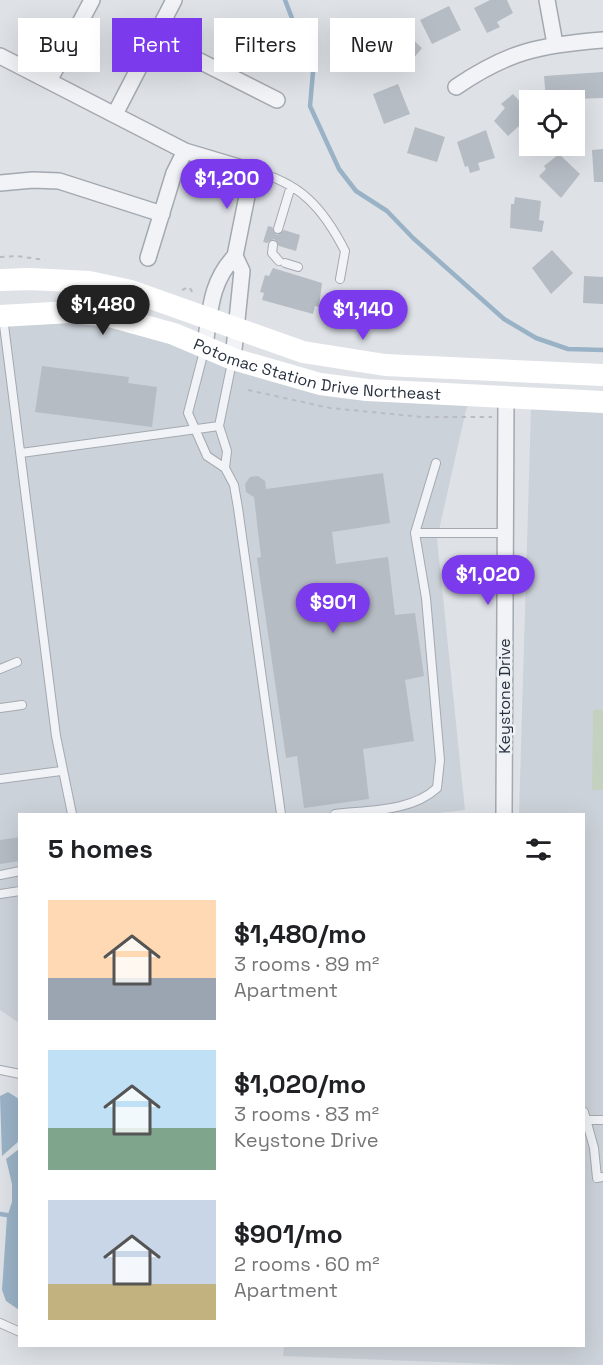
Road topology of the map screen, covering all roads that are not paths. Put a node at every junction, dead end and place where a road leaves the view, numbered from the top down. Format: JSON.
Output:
{"nodes":[{"id":1,"x":92,"y":0,"type":"edge"},
{"id":2,"x":174,"y":0,"type":"edge"},
{"id":3,"x":547,"y":0,"type":"edge"},
{"id":4,"x":165,"y":18,"type":"edge"},
{"id":5,"x":603,"y":40,"type":"edge"},
{"id":6,"x":555,"y":44,"type":"junction"},
{"id":7,"x":0,"y":56,"type":"edge"},
{"id":8,"x":202,"y":62,"type":"edge"},
{"id":9,"x":137,"y":72,"type":"edge"},
{"id":10,"x":49,"y":81,"type":"junction"},
{"id":11,"x":456,"y":87,"type":"dead end"},
{"id":12,"x":277,"y":100,"type":"dead end"},
{"id":13,"x":115,"y":114,"type":"junction"},
{"id":14,"x":185,"y":151,"type":"junction"},
{"id":15,"x":252,"y":171,"type":"junction"},
{"id":16,"x":0,"y":183,"type":"edge"},
{"id":17,"x":291,"y":186,"type":"junction"},
{"id":18,"x":162,"y":214,"type":"junction"},
{"id":19,"x":278,"y":228,"type":"dead end"},
{"id":20,"x":273,"y":245,"type":"dead end"},
{"id":21,"x":235,"y":256,"type":"junction"},
{"id":22,"x":148,"y":258,"type":"dead end"},
{"id":23,"x":298,"y":267,"type":"dead end"},
{"id":24,"x":340,"y":279,"type":"dead end"},
{"id":25,"x":0,"y":280,"type":"edge"},
{"id":26,"x":1,"y":315,"type":"edge"},
{"id":27,"x":209,"y":319,"type":"junction"},
{"id":28,"x":237,"y":330,"type":"junction"},
{"id":29,"x":205,"y":346,"type":"junction"},
{"id":30,"x":233,"y":359,"type":"junction"},
{"id":31,"x":603,"y":375,"type":"edge"},
{"id":32,"x":506,"y":398,"type":"junction"},
{"id":33,"x":603,"y":402,"type":"edge"},
{"id":34,"x":219,"y":426,"type":"junction"},
{"id":35,"x":194,"y":431,"type":"junction"},
{"id":36,"x":21,"y":453,"type":"junction"},
{"id":37,"x":436,"y":463,"type":"dead end"},
{"id":38,"x":225,"y":468,"type":"junction"},
{"id":39,"x":415,"y":533,"type":"junction"},
{"id":40,"x":504,"y":533,"type":"junction"},
{"id":41,"x":17,"y":662,"type":"dead end"},
{"id":42,"x":0,"y":669,"type":"edge"},
{"id":43,"x":22,"y":705,"type":"dead end"},
{"id":44,"x":0,"y":708,"type":"edge"},
{"id":45,"x":62,"y":771,"type":"junction"},
{"id":46,"x":0,"y":779,"type":"edge"},
{"id":47,"x":72,"y":813,"type":"edge"},
{"id":48,"x":281,"y":813,"type":"edge"},
{"id":49,"x":343,"y":813,"type":"edge"},
{"id":50,"x":504,"y":813,"type":"edge"},
{"id":51,"x":18,"y":871,"type":"edge"},
{"id":52,"x":0,"y":874,"type":"edge"},
{"id":53,"x":18,"y":891,"type":"edge"},
{"id":54,"x":0,"y":894,"type":"edge"},
{"id":55,"x":0,"y":1070,"type":"edge"},
{"id":56,"x":18,"y":1074,"type":"edge"},
{"id":57,"x":585,"y":1116,"type":"edge"},
{"id":58,"x":603,"y":1120,"type":"edge"},
{"id":59,"x":603,"y":1177,"type":"edge"},
{"id":60,"x":0,"y":1323,"type":"edge"},
{"id":61,"x":18,"y":1331,"type":"edge"}],
"edges":[{"from":1,"to":10,"type":"street"},
{"from":2,"to":4,"type":"street"},
{"from":3,"to":6,"type":"street"},
{"from":5,"to":6,"type":"street"},
{"from":6,"to":11,"type":"street"},
{"from":7,"to":10,"type":"street"},
{"from":8,"to":12,"type":"street"},
{"from":9,"to":13,"type":"street"},
{"from":10,"to":13,"type":"street"},
{"from":13,"to":14,"type":"street"},
{"from":14,"to":15,"type":"street"},
{"from":14,"to":18,"type":"street"},
{"from":15,"to":17,"type":"lane"},
{"from":15,"to":21,"type":"street"},
{"from":16,"to":18,"type":"street"},
{"from":17,"to":19,"type":"lane"},
{"from":17,"to":24,"type":"lane"},
{"from":18,"to":22,"type":"street"},
{"from":20,"to":23,"type":"lane"},
{"from":21,"to":27,"type":"street"},
{"from":21,"to":28,"type":"street"},
{"from":25,"to":27,"type":"street","name":"Potomac Station Drive Northeast"},
{"from":26,"to":29,"type":"street","name":"Potomac Station Drive Northeast"},
{"from":26,"to":36,"type":"lane"},
{"from":27,"to":28,"type":"street","name":"Potomac Station Drive Northeast"},
{"from":27,"to":29,"type":"street"},
{"from":28,"to":30,"type":"street"},
{"from":28,"to":31,"type":"street","name":"Potomac Station Drive Northeast"},
{"from":29,"to":30,"type":"street","name":"Potomac Station Drive Northeast"},
{"from":29,"to":35,"type":"lane"},
{"from":30,"to":32,"type":"street","name":"Potomac Station Drive Northeast"},
{"from":30,"to":34,"type":"lane"},
{"from":32,"to":33,"type":"street","name":"Potomac Station Drive Northeast"},
{"from":32,"to":40,"type":"street","name":"Keystone Drive"},
{"from":34,"to":35,"type":"lane"},
{"from":34,"to":38,"type":"lane"},
{"from":35,"to":36,"type":"lane"},
{"from":35,"to":38,"type":"lane"},
{"from":36,"to":45,"type":"lane"},
{"from":37,"to":39,"type":"lane"},
{"from":38,"to":48,"type":"lane"},
{"from":39,"to":40,"type":"lane"},
{"from":39,"to":49,"type":"lane"},
{"from":40,"to":50,"type":"street","name":"Keystone Drive"},
{"from":41,"to":42,"type":"lane"},
{"from":43,"to":44,"type":"lane"},
{"from":45,"to":46,"type":"lane"},
{"from":45,"to":47,"type":"lane"},
{"from":51,"to":52,"type":"lane"},
{"from":53,"to":54,"type":"lane"},
{"from":55,"to":56,"type":"lane"},
{"from":57,"to":58,"type":"lane"},
{"from":57,"to":59,"type":"lane"},
{"from":60,"to":61,"type":"lane"}]}
